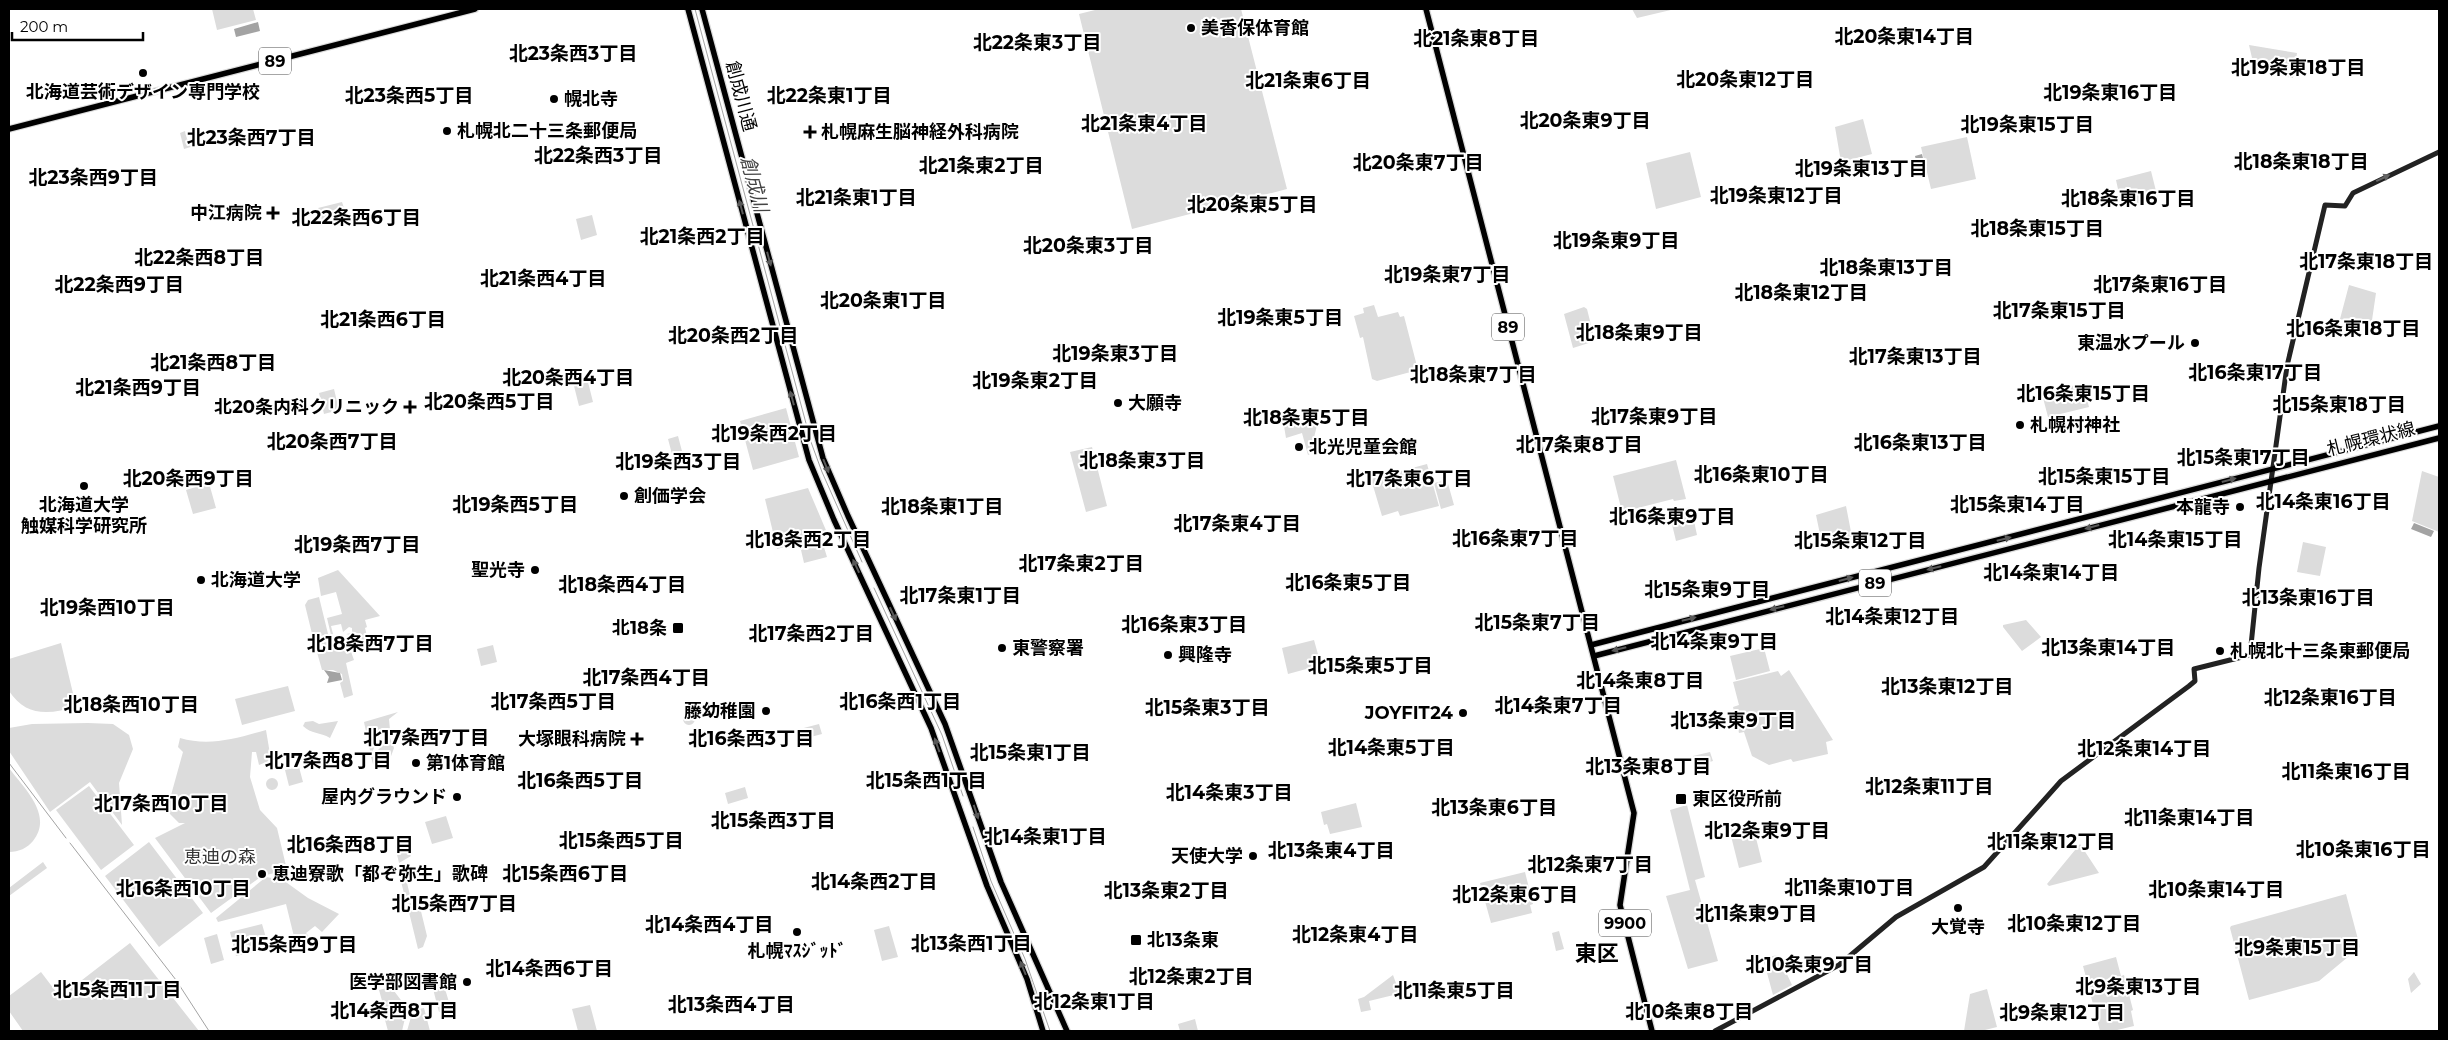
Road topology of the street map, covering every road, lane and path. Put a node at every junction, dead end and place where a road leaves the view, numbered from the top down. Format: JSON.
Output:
{"nodes":[{"id":1,"x":475,"y":9,"type":"edge"},
{"id":2,"x":688,"y":9,"type":"edge"},
{"id":3,"x":702,"y":9,"type":"edge"},
{"id":4,"x":1426,"y":9,"type":"edge"},
{"id":5,"x":9,"y":129,"type":"edge"},
{"id":6,"x":2439,"y":152,"type":"edge"},
{"id":7,"x":2439,"y":426,"type":"edge"},
{"id":8,"x":2439,"y":438,"type":"edge"},
{"id":9,"x":2272,"y":469,"type":"junction"},
{"id":10,"x":2270,"y":480,"type":"junction"},
{"id":11,"x":1591,"y":645,"type":"junction"},
{"id":12,"x":1594,"y":656,"type":"junction"},
{"id":13,"x":1043,"y":1031,"type":"edge"},
{"id":14,"x":1067,"y":1031,"type":"edge"},
{"id":15,"x":1652,"y":1031,"type":"edge"},
{"id":16,"x":1715,"y":1031,"type":"edge"}],
"edges":[{"from":1,"to":5,"type":"main road","number":"89"},
{"from":13,"to":2,"type":"main road","name":"創成川通","one_way":true},
{"from":3,"to":14,"type":"main road","name":"創成川通","one_way":true},
{"from":4,"to":11,"type":"main road","number":"89"},
{"from":9,"to":6,"type":"main road","one_way":true},
{"from":7,"to":9,"type":"main road","name":"札幌環状線","number":"89"},
{"from":8,"to":10,"type":"main road","name":"札幌環状線","number":"89"},
{"from":9,"to":10,"type":"main road"},
{"from":11,"to":9,"type":"main road","name":"札幌環状線","number":"89","one_way":true},
{"from":10,"to":12,"type":"main road","name":"札幌環状線","number":"89","one_way":true},
{"from":10,"to":16,"type":"main road"},
{"from":11,"to":12,"type":"main road","number":"89"},
{"from":12,"to":15,"type":"main road","number":"9900"}]}
